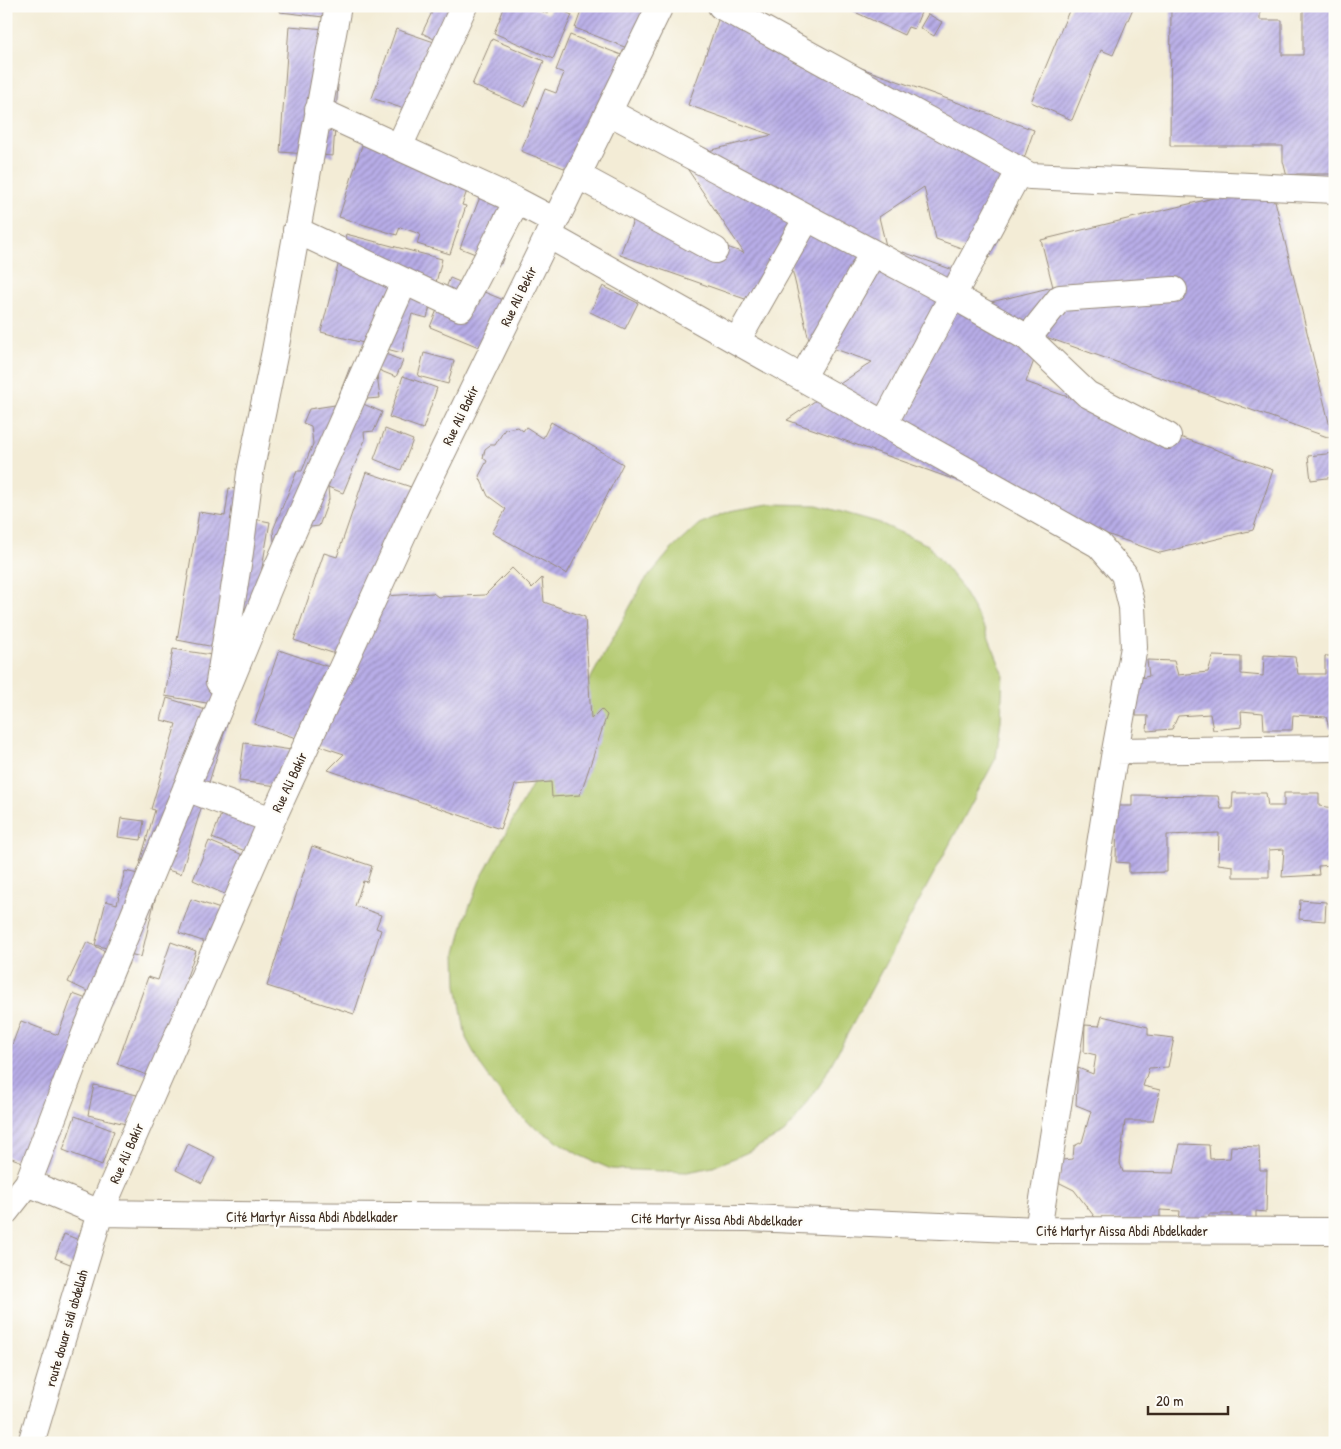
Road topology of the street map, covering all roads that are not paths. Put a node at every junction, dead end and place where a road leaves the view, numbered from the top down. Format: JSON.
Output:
{"nodes":[{"id":1,"x":338,"y":6,"type":"edge"},
{"id":2,"x":464,"y":6,"type":"edge"},
{"id":3,"x":660,"y":6,"type":"edge"},
{"id":4,"x":720,"y":6,"type":"edge"},
{"id":5,"x":318,"y":110,"type":"junction"},
{"id":6,"x":608,"y":112,"type":"junction"},
{"id":7,"x":399,"y":147,"type":"junction"},
{"id":8,"x":1020,"y":170,"type":"junction"},
{"id":9,"x":578,"y":175,"type":"junction"},
{"id":10,"x":1335,"y":190,"type":"edge"},
{"id":11,"x":517,"y":201,"type":"junction"},
{"id":12,"x":807,"y":218,"type":"junction"},
{"id":13,"x":552,"y":228,"type":"junction"},
{"id":14,"x":296,"y":230,"type":"junction"},
{"id":15,"x":715,"y":250,"type":"dead end"},
{"id":16,"x":873,"y":253,"type":"junction"},
{"id":17,"x":404,"y":282,"type":"junction"},
{"id":18,"x":1174,"y":290,"type":"dead end"},
{"id":19,"x":952,"y":296,"type":"junction"},
{"id":20,"x":1028,"y":338,"type":"junction"},
{"id":21,"x":737,"y":341,"type":"junction"},
{"id":22,"x":489,"y":356,"type":"joint"},
{"id":23,"x":802,"y":378,"type":"junction"},
{"id":24,"x":884,"y":424,"type":"junction"},
{"id":25,"x":1168,"y":436,"type":"dead end"},
{"id":26,"x":240,"y":552,"type":"junction"},
{"id":27,"x":277,"y":568,"type":"junction"},
{"id":28,"x":212,"y":724,"type":"junction"},
{"id":29,"x":1335,"y":748,"type":"edge"},
{"id":30,"x":1115,"y":751,"type":"junction"},
{"id":31,"x":186,"y":788,"type":"junction"},
{"id":32,"x":272,"y":820,"type":"junction"},
{"id":33,"x":28,"y":1183,"type":"junction"},
{"id":34,"x":6,"y":1199,"type":"edge"},
{"id":35,"x":6,"y":1211,"type":"edge"},
{"id":36,"x":100,"y":1213,"type":"junction"},
{"id":37,"x":1038,"y":1230,"type":"junction"},
{"id":38,"x":1335,"y":1231,"type":"edge"},
{"id":39,"x":31,"y":1443,"type":"edge"}],
"edges":[{"from":1,"to":5,"type":"street"},
{"from":2,"to":7,"type":"street"},
{"from":3,"to":6,"type":"street"},
{"from":4,"to":8,"type":"street"},
{"from":5,"to":7,"type":"street"},
{"from":5,"to":14,"type":"street"},
{"from":6,"to":9,"type":"street"},
{"from":6,"to":12,"type":"street"},
{"from":7,"to":11,"type":"street"},
{"from":8,"to":10,"type":"street"},
{"from":8,"to":19,"type":"street"},
{"from":9,"to":13,"type":"street"},
{"from":9,"to":15,"type":"street"},
{"from":11,"to":13,"type":"street"},
{"from":11,"to":17,"type":"street"},
{"from":12,"to":16,"type":"street"},
{"from":12,"to":21,"type":"street"},
{"from":13,"to":21,"type":"street"},
{"from":13,"to":22,"type":"street","name":"Rue Ali Bekir"},
{"from":14,"to":17,"type":"street"},
{"from":14,"to":26,"type":"street"},
{"from":16,"to":19,"type":"street"},
{"from":16,"to":23,"type":"street"},
{"from":17,"to":27,"type":"street"},
{"from":18,"to":20,"type":"street"},
{"from":19,"to":20,"type":"street"},
{"from":19,"to":24,"type":"street"},
{"from":20,"to":25,"type":"street"},
{"from":21,"to":23,"type":"street"},
{"from":22,"to":32,"type":"street","name":"Rue Ali Bakir"},
{"from":23,"to":24,"type":"street"},
{"from":24,"to":30,"type":"street"},
{"from":26,"to":27,"type":"street"},
{"from":26,"to":28,"type":"street"},
{"from":27,"to":28,"type":"street"},
{"from":28,"to":31,"type":"street"},
{"from":29,"to":30,"type":"street"},
{"from":30,"to":37,"type":"street"},
{"from":31,"to":32,"type":"street"},
{"from":31,"to":33,"type":"street"},
{"from":32,"to":36,"type":"street","name":"Rue Ali Bakir"},
{"from":33,"to":34,"type":"street"},
{"from":33,"to":35,"type":"street"},
{"from":33,"to":36,"type":"street"},
{"from":36,"to":37,"type":"street","name":"Cité Martyr Aissa Abdi Abdelkader"},
{"from":36,"to":39,"type":"street","name":"route douar sidi abdellah"},
{"from":37,"to":38,"type":"street","name":"Cité Martyr Aissa Abdi Abdelkader"}]}
